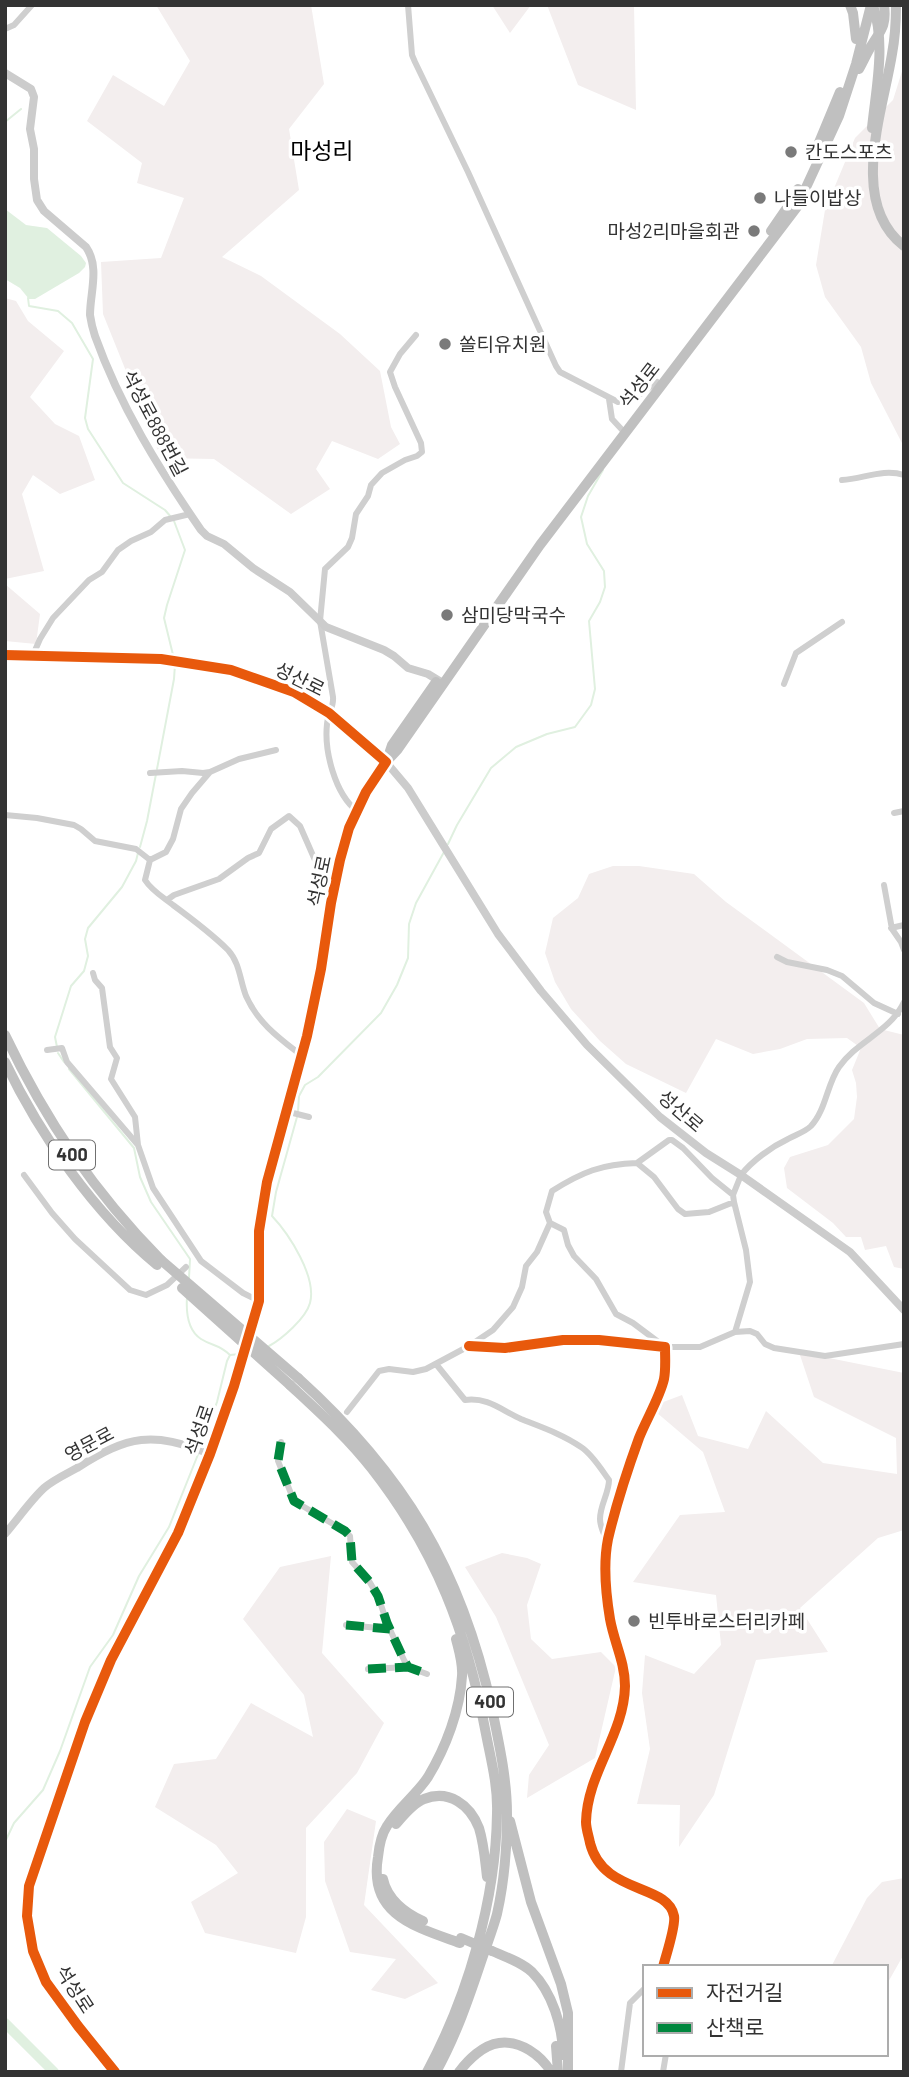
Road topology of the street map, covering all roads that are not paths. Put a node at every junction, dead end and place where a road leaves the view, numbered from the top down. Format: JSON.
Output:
{"nodes":[{"id":1,"x":32,"y":5,"type":"edge"},
{"id":2,"x":408,"y":5,"type":"edge"},
{"id":3,"x":850,"y":5,"type":"edge"},
{"id":4,"x":863,"y":5,"type":"edge"},
{"id":5,"x":872,"y":5,"type":"edge"},
{"id":6,"x":884,"y":5,"type":"edge"},
{"id":7,"x":897,"y":5,"type":"edge"},
{"id":8,"x":5,"y":29,"type":"edge"},
{"id":9,"x":856,"y":39,"type":"junction"},
{"id":10,"x":5,"y":74,"type":"edge"},
{"id":11,"x":846,"y":93,"type":"junction"},
{"id":12,"x":874,"y":128,"type":"junction"},
{"id":13,"x":904,"y":246,"type":"edge"},
{"id":14,"x":904,"y":254,"type":"edge"},
{"id":15,"x":746,"y":270,"type":"junction"},
{"id":16,"x":416,"y":335,"type":"dead end"},
{"id":17,"x":657,"y":382,"type":"junction"},
{"id":18,"x":610,"y":399,"type":"junction"},
{"id":19,"x":623,"y":431,"type":"junction"},
{"id":20,"x":904,"y":475,"type":"edge"},
{"id":21,"x":842,"y":480,"type":"dead end"},
{"id":22,"x":190,"y":514,"type":"junction"},
{"id":23,"x":320,"y":622,"type":"junction"},
{"id":24,"x":842,"y":622,"type":"dead end"},
{"id":25,"x":5,"y":655,"type":"edge"},
{"id":26,"x":33,"y":655,"type":"junction"},
{"id":27,"x":440,"y":682,"type":"junction"},
{"id":28,"x":784,"y":684,"type":"dead end"},
{"id":29,"x":329,"y":713,"type":"junction"},
{"id":30,"x":276,"y":750,"type":"dead end"},
{"id":31,"x":386,"y":762,"type":"junction"},
{"id":32,"x":210,"y":772,"type":"junction"},
{"id":33,"x":154,"y":773,"type":"dead end"},
{"id":34,"x":357,"y":811,"type":"junction"},
{"id":35,"x":904,"y":811,"type":"edge"},
{"id":36,"x":894,"y":813,"type":"dead end"},
{"id":37,"x":5,"y":815,"type":"edge"},
{"id":38,"x":147,"y":858,"type":"junction"},
{"id":39,"x":884,"y":885,"type":"dead end"},
{"id":40,"x":334,"y":889,"type":"junction"},
{"id":41,"x":167,"y":900,"type":"junction"},
{"id":42,"x":904,"y":925,"type":"edge"},
{"id":43,"x":891,"y":928,"type":"junction"},
{"id":44,"x":904,"y":950,"type":"edge"},
{"id":45,"x":777,"y":957,"type":"dead end"},
{"id":46,"x":93,"y":973,"type":"dead end"},
{"id":47,"x":904,"y":1002,"type":"edge"},
{"id":48,"x":898,"y":1014,"type":"junction"},
{"id":49,"x":5,"y":1035,"type":"edge"},
{"id":50,"x":52,"y":1050,"type":"dead end"},
{"id":51,"x":301,"y":1055,"type":"junction"},
{"id":52,"x":5,"y":1062,"type":"edge"},
{"id":53,"x":289,"y":1112,"type":"junction"},
{"id":54,"x":309,"y":1117,"type":"dead end"},
{"id":55,"x":138,"y":1145,"type":"junction"},
{"id":56,"x":638,"y":1163,"type":"junction"},
{"id":57,"x":24,"y":1175,"type":"dead end"},
{"id":58,"x":741,"y":1175,"type":"junction"},
{"id":59,"x":734,"y":1199,"type":"junction"},
{"id":60,"x":550,"y":1223,"type":"junction"},
{"id":61,"x":159,"y":1262,"type":"junction"},
{"id":62,"x":186,"y":1267,"type":"dead end"},
{"id":63,"x":259,"y":1301,"type":"junction"},
{"id":64,"x":904,"y":1310,"type":"edge"},
{"id":65,"x":735,"y":1332,"type":"junction"},
{"id":66,"x":904,"y":1344,"type":"edge"},
{"id":67,"x":469,"y":1346,"type":"junction"},
{"id":68,"x":665,"y":1347,"type":"junction"},
{"id":69,"x":436,"y":1364,"type":"junction"},
{"id":70,"x":294,"y":1382,"type":"junction"},
{"id":71,"x":347,"y":1412,"type":"dead end"},
{"id":72,"x":281,"y":1442,"type":"dead end"},
{"id":73,"x":208,"y":1453,"type":"junction"},
{"id":74,"x":5,"y":1534,"type":"edge"},
{"id":75,"x":608,"y":1543,"type":"junction"},
{"id":76,"x":454,"y":1612,"type":"junction"},
{"id":77,"x":346,"y":1625,"type":"dead end"},
{"id":78,"x":390,"y":1629,"type":"junction"},
{"id":79,"x":408,"y":1667,"type":"junction"},
{"id":80,"x":368,"y":1669,"type":"dead end"},
{"id":81,"x":427,"y":1674,"type":"dead end"},
{"id":82,"x":507,"y":1811,"type":"junction"},
{"id":83,"x":488,"y":1892,"type":"junction"},
{"id":84,"x":460,"y":1941,"type":"junction"},
{"id":85,"x":664,"y":1965,"type":"edge"},
{"id":86,"x":643,"y":1990,"type":"edge"},
{"id":87,"x":115,"y":2072,"type":"edge"},
{"id":88,"x":427,"y":2072,"type":"edge"},
{"id":89,"x":436,"y":2072,"type":"edge"},
{"id":90,"x":458,"y":2072,"type":"edge"},
{"id":91,"x":551,"y":2072,"type":"edge"},
{"id":92,"x":563,"y":2072,"type":"edge"},
{"id":93,"x":621,"y":2072,"type":"edge"}],
"edges":[{"from":1,"to":8,"type":"street"},
{"from":2,"to":18,"type":"street"},
{"from":3,"to":9,"type":"highway"},
{"from":4,"to":9,"type":"highway","name":"석성로"},
{"from":5,"to":11,"type":"highway","name":"석성로"},
{"from":5,"to":12,"type":"highway","bridge":true},
{"from":6,"to":11,"type":"highway"},
{"from":7,"to":12,"type":"highway"},
{"from":9,"to":15,"type":"highway","name":"석성로"},
{"from":10,"to":22,"type":"street","name":"석성로888번길"},
{"from":11,"to":15,"type":"highway","name":"석성로"},
{"from":12,"to":13,"type":"highway"},
{"from":12,"to":14,"type":"highway"},
{"from":15,"to":17,"type":"highway","name":"석성로"},
{"from":15,"to":19,"type":"highway","name":"석성로"},
{"from":16,"to":23,"type":"street"},
{"from":17,"to":18,"type":"street"},
{"from":17,"to":19,"type":"highway","name":"석성로"},
{"from":18,"to":19,"type":"street"},
{"from":19,"to":27,"type":"highway","name":"석성로"},
{"from":20,"to":21,"type":"street"},
{"from":22,"to":23,"type":"street","name":"석성로888번길"},
{"from":22,"to":26,"type":"street"},
{"from":23,"to":27,"type":"street","name":"석성로888번길"},
{"from":23,"to":29,"type":"street"},
{"from":24,"to":28,"type":"street"},
{"from":25,"to":26,"type":"street"},
{"from":26,"to":29,"type":"street","name":"성산로"},
{"from":27,"to":31,"type":"highway","name":"석성로"},
{"from":29,"to":31,"type":"street","name":"성산로"},
{"from":29,"to":34,"type":"street"},
{"from":30,"to":32,"type":"street"},
{"from":31,"to":34,"type":"street","name":"석성로"},
{"from":31,"to":58,"type":"street","name":"성산로"},
{"from":32,"to":33,"type":"street"},
{"from":32,"to":38,"type":"street"},
{"from":34,"to":40,"type":"street","name":"석성로"},
{"from":35,"to":36,"type":"street"},
{"from":37,"to":38,"type":"street"},
{"from":38,"to":41,"type":"street"},
{"from":39,"to":43,"type":"street"},
{"from":40,"to":41,"type":"street"},
{"from":40,"to":51,"type":"street","name":"석성로"},
{"from":41,"to":51,"type":"street"},
{"from":42,"to":43,"type":"street"},
{"from":43,"to":44,"type":"street"},
{"from":45,"to":48,"type":"street"},
{"from":46,"to":55,"type":"street"},
{"from":47,"to":48,"type":"street"},
{"from":48,"to":58,"type":"street"},
{"from":49,"to":61,"type":"highway","number":"400"},
{"from":50,"to":55,"type":"street"},
{"from":51,"to":53,"type":"street","name":"석성로"},
{"from":52,"to":61,"type":"highway","number":"400"},
{"from":53,"to":54,"type":"street"},
{"from":53,"to":63,"type":"street","name":"석성로"},
{"from":55,"to":63,"type":"street"},
{"from":56,"to":59,"type":"street"},
{"from":56,"to":59,"type":"street"},
{"from":56,"to":60,"type":"street"},
{"from":57,"to":62,"type":"street"},
{"from":58,"to":59,"type":"street"},
{"from":58,"to":64,"type":"street","name":"성산로"},
{"from":59,"to":65,"type":"street"},
{"from":60,"to":67,"type":"street"},
{"from":60,"to":68,"type":"street"},
{"from":61,"to":70,"type":"highway","number":"400","bridge":true},
{"from":63,"to":73,"type":"street","name":"석성로","bridge":true},
{"from":65,"to":66,"type":"street"},
{"from":65,"to":68,"type":"street"},
{"from":67,"to":68,"type":"street"},
{"from":67,"to":69,"type":"street"},
{"from":68,"to":75,"type":"street"},
{"from":69,"to":71,"type":"street"},
{"from":69,"to":75,"type":"street"},
{"from":70,"to":76,"type":"highway","number":"400"},
{"from":70,"to":82,"type":"highway","number":"400"},
{"from":72,"to":78,"type":"street"},
{"from":73,"to":74,"type":"street","name":"영문로"},
{"from":73,"to":87,"type":"street","name":"석성로"},
{"from":75,"to":85,"type":"street"},
{"from":76,"to":83,"type":"highway","number":"400"},
{"from":76,"to":84,"type":"highway"},
{"from":77,"to":78,"type":"street"},
{"from":78,"to":79,"type":"street"},
{"from":79,"to":80,"type":"street"},
{"from":79,"to":81,"type":"street"},
{"from":82,"to":89,"type":"highway","number":"400"},
{"from":82,"to":92,"type":"highway"},
{"from":83,"to":84,"type":"highway"},
{"from":83,"to":88,"type":"highway","number":"400"},
{"from":84,"to":92,"type":"highway","bridge":true},
{"from":86,"to":93,"type":"street"},
{"from":90,"to":91,"type":"highway"}]}
